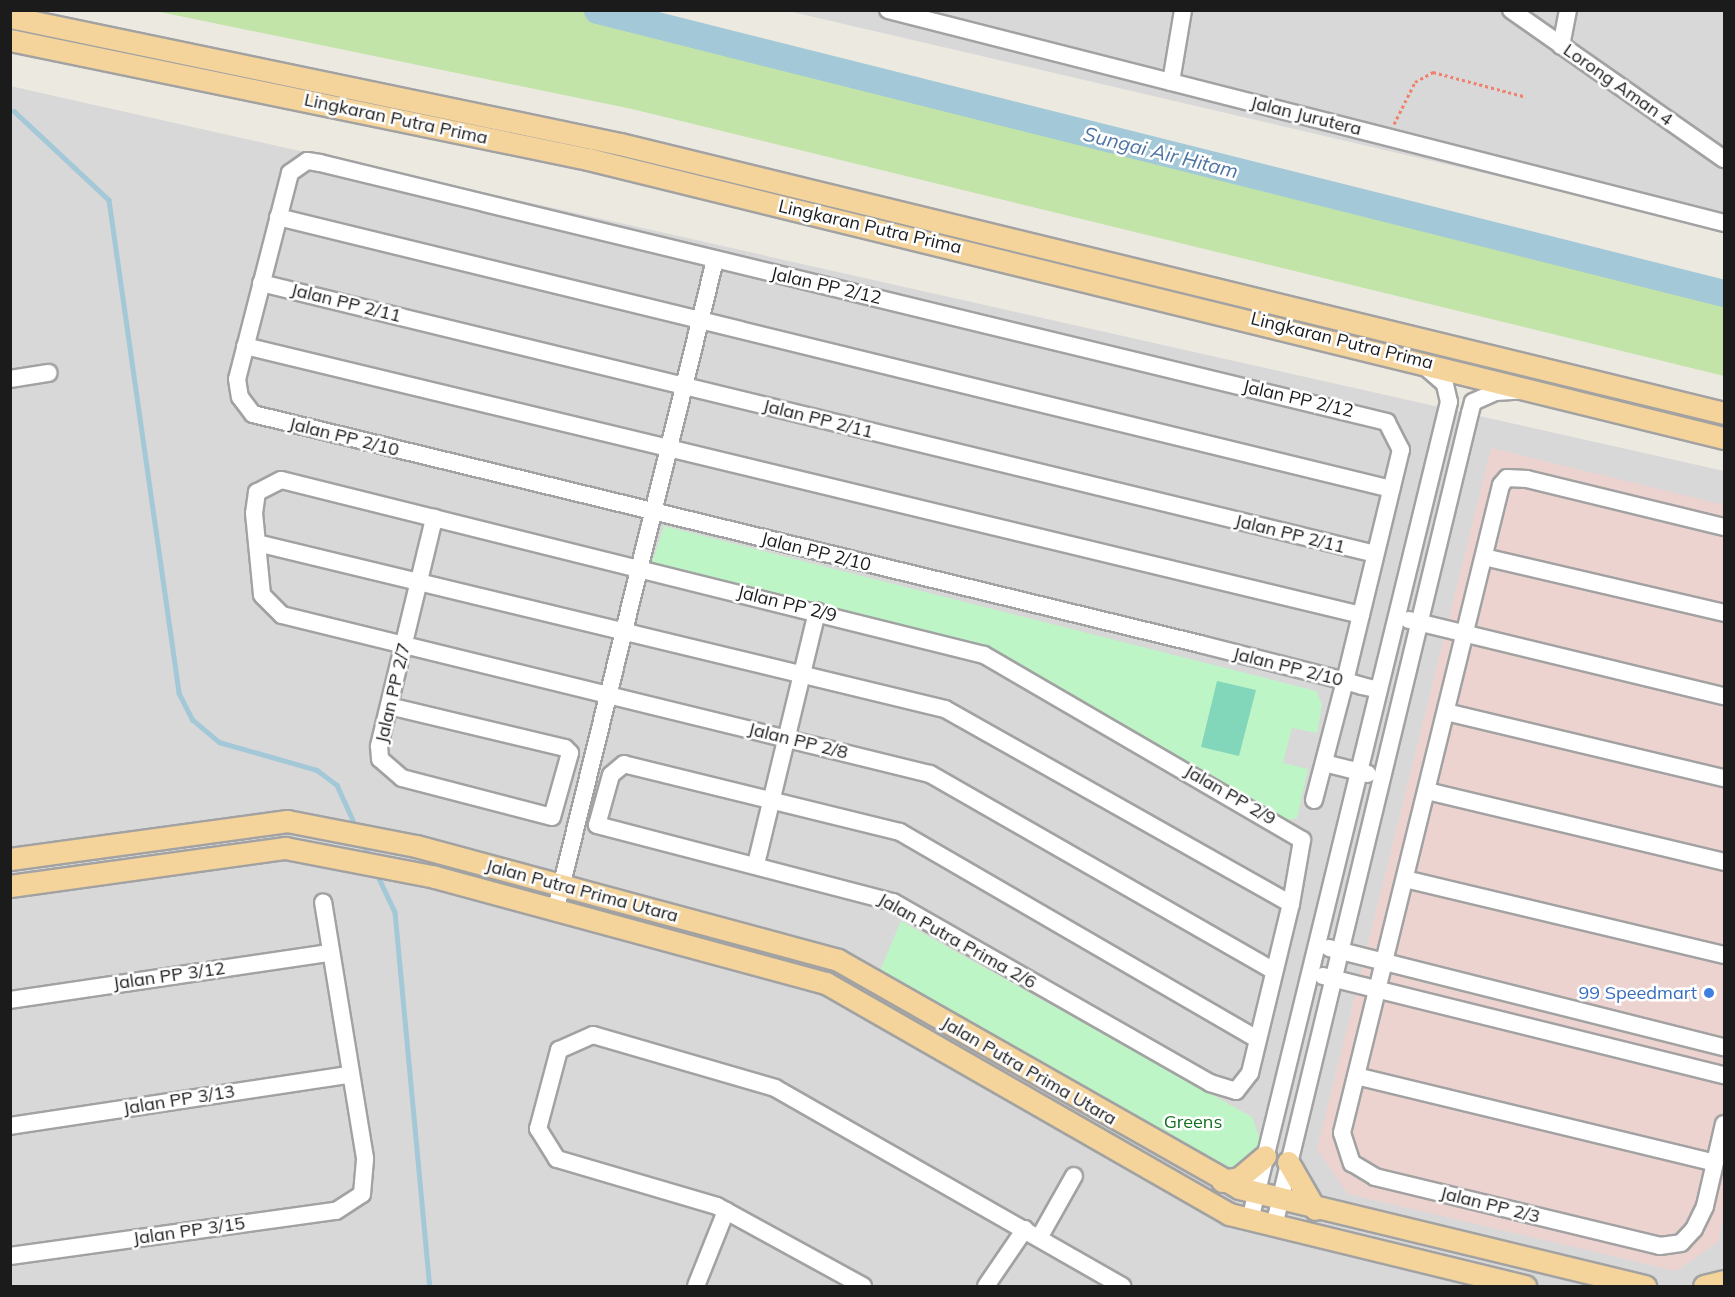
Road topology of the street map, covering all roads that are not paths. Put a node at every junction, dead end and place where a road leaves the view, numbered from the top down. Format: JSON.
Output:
{"nodes":[{"id":1,"x":888,"y":10,"type":"edge"},
{"id":2,"x":1183,"y":10,"type":"edge"},
{"id":3,"x":1511,"y":10,"type":"edge"},
{"id":4,"x":1568,"y":10,"type":"edge"},
{"id":5,"x":10,"y":17,"type":"edge"},
{"id":6,"x":10,"y":39,"type":"edge"},
{"id":7,"x":1561,"y":46,"type":"junction"},
{"id":8,"x":1171,"y":82,"type":"junction"},
{"id":9,"x":1725,"y":159,"type":"edge"},
{"id":10,"x":278,"y":217,"type":"junction"},
{"id":11,"x":1725,"y":223,"type":"edge"},
{"id":12,"x":715,"y":260,"type":"junction"},
{"id":13,"x":261,"y":283,"type":"junction"},
{"id":14,"x":699,"y":323,"type":"junction"},
{"id":15,"x":245,"y":346,"type":"junction"},
{"id":16,"x":1418,"y":360,"type":"junction"},
{"id":17,"x":49,"y":373,"type":"dead end"},
{"id":18,"x":10,"y":379,"type":"edge"},
{"id":19,"x":684,"y":386,"type":"junction"},
{"id":20,"x":1536,"y":390,"type":"junction"},
{"id":21,"x":1725,"y":413,"type":"edge"},
{"id":22,"x":1725,"y":438,"type":"edge"},
{"id":23,"x":669,"y":449,"type":"junction"},
{"id":24,"x":1391,"y":489,"type":"junction"},
{"id":25,"x":653,"y":512,"type":"junction"},
{"id":26,"x":434,"y":518,"type":"junction"},
{"id":27,"x":1725,"y":527,"type":"edge"},
{"id":28,"x":257,"y":543,"type":"junction"},
{"id":29,"x":1375,"y":554,"type":"junction"},
{"id":30,"x":1484,"y":557,"type":"junction"},
{"id":31,"x":640,"y":567,"type":"junction"},
{"id":32,"x":420,"y":579,"type":"junction"},
{"id":33,"x":817,"y":611,"type":"junction"},
{"id":34,"x":1725,"y":613,"type":"edge"},
{"id":35,"x":1361,"y":615,"type":"junction"},
{"id":36,"x":1397,"y":617,"type":"junction"},
{"id":37,"x":1419,"y":622,"type":"junction"},
{"id":38,"x":625,"y":628,"type":"junction"},
{"id":39,"x":1466,"y":634,"type":"junction"},
{"id":40,"x":404,"y":645,"type":"junction"},
{"id":41,"x":802,"y":673,"type":"junction"},
{"id":42,"x":1345,"y":681,"type":"junction"},
{"id":43,"x":1379,"y":690,"type":"junction"},
{"id":44,"x":608,"y":695,"type":"junction"},
{"id":45,"x":1725,"y":696,"type":"edge"},
{"id":46,"x":389,"y":706,"type":"junction"},
{"id":47,"x":1446,"y":712,"type":"junction"},
{"id":48,"x":786,"y":738,"type":"junction"},
{"id":49,"x":1324,"y":763,"type":"junction"},
{"id":50,"x":1358,"y":772,"type":"junction"},
{"id":51,"x":1380,"y":777,"type":"junction"},
{"id":52,"x":1725,"y":778,"type":"edge"},
{"id":53,"x":1427,"y":791,"type":"junction"},
{"id":54,"x":771,"y":800,"type":"junction"},
{"id":55,"x":1314,"y":800,"type":"dead end"},
{"id":56,"x":10,"y":859,"type":"edge"},
{"id":57,"x":1725,"y":862,"type":"edge"},
{"id":58,"x":756,"y":864,"type":"junction"},
{"id":59,"x":1405,"y":879,"type":"junction"},
{"id":60,"x":10,"y":886,"type":"edge"},
{"id":61,"x":561,"y":886,"type":"junction"},
{"id":62,"x":322,"y":902,"type":"dead end"},
{"id":63,"x":1291,"y":904,"type":"junction"},
{"id":64,"x":555,"y":912,"type":"junction"},
{"id":65,"x":1316,"y":945,"type":"junction"},
{"id":66,"x":1339,"y":950,"type":"junction"},
{"id":67,"x":327,"y":953,"type":"junction"},
{"id":68,"x":1725,"y":955,"type":"edge"},
{"id":69,"x":1384,"y":962,"type":"junction"},
{"id":70,"x":1274,"y":971,"type":"junction"},
{"id":71,"x":1310,"y":973,"type":"junction"},
{"id":72,"x":1332,"y":978,"type":"junction"},
{"id":73,"x":1377,"y":990,"type":"junction"},
{"id":74,"x":10,"y":1000,"type":"edge"},
{"id":75,"x":1257,"y":1039,"type":"junction"},
{"id":76,"x":1725,"y":1047,"type":"edge"},
{"id":77,"x":347,"y":1075,"type":"junction"},
{"id":78,"x":1725,"y":1075,"type":"edge"},
{"id":79,"x":1356,"y":1076,"type":"junction"},
{"id":80,"x":1725,"y":1124,"type":"edge"},
{"id":81,"x":10,"y":1126,"type":"edge"},
{"id":82,"x":1265,"y":1156,"type":"junction"},
{"id":83,"x":1288,"y":1162,"type":"junction"},
{"id":84,"x":1715,"y":1163,"type":"junction"},
{"id":85,"x":1074,"y":1176,"type":"dead end"},
{"id":86,"x":1222,"y":1181,"type":"junction"},
{"id":87,"x":1257,"y":1194,"type":"junction"},
{"id":88,"x":1280,"y":1201,"type":"junction"},
{"id":89,"x":1316,"y":1209,"type":"junction"},
{"id":90,"x":726,"y":1211,"type":"junction"},
{"id":91,"x":1250,"y":1220,"type":"junction"},
{"id":92,"x":1274,"y":1226,"type":"junction"},
{"id":93,"x":1032,"y":1234,"type":"junction"},
{"id":94,"x":10,"y":1256,"type":"edge"},
{"id":95,"x":1725,"y":1281,"type":"edge"},
{"id":96,"x":696,"y":1287,"type":"edge"},
{"id":97,"x":863,"y":1287,"type":"edge"},
{"id":98,"x":986,"y":1287,"type":"edge"},
{"id":99,"x":1122,"y":1287,"type":"edge"},
{"id":100,"x":1525,"y":1287,"type":"edge"},
{"id":101,"x":1645,"y":1287,"type":"edge"},
{"id":102,"x":1704,"y":1287,"type":"edge"}],
"edges":[{"from":1,"to":8,"type":"street","name":"Jalan Jurutera"},
{"from":2,"to":8,"type":"street"},
{"from":3,"to":7,"type":"street","name":"Lorong Aman 4"},
{"from":4,"to":7,"type":"street"},
{"from":5,"to":21,"type":"main road","name":"Lingkaran Putra Prima"},
{"from":6,"to":16,"type":"main road","name":"Lingkaran Putra Prima"},
{"from":7,"to":9,"type":"street","name":"Lorong Aman 4"},
{"from":8,"to":11,"type":"street","name":"Jalan Jurutera"},
{"from":10,"to":12,"type":"street","name":"Jalan PP 2/12"},
{"from":10,"to":13,"type":"street"},
{"from":10,"to":14,"type":"street"},
{"from":12,"to":14,"type":"street"},
{"from":12,"to":24,"type":"street","name":"Jalan PP 2/12"},
{"from":13,"to":15,"type":"street"},
{"from":13,"to":19,"type":"street","name":"Jalan PP 2/11"},
{"from":14,"to":19,"type":"street"},
{"from":14,"to":24,"type":"street"},
{"from":15,"to":23,"type":"street"},
{"from":15,"to":25,"type":"street","name":"Jalan PP 2/10"},
{"from":16,"to":20,"type":"main road","name":"Lingkaran Putra Prima"},
{"from":16,"to":36,"type":"street"},
{"from":17,"to":18,"type":"street"},
{"from":19,"to":23,"type":"street"},
{"from":19,"to":29,"type":"street","name":"Jalan PP 2/11"},
{"from":20,"to":22,"type":"main road","name":"Lingkaran Putra Prima"},
{"from":20,"to":37,"type":"street"},
{"from":23,"to":25,"type":"street"},
{"from":23,"to":35,"type":"street"},
{"from":24,"to":29,"type":"street"},
{"from":25,"to":31,"type":"street"},
{"from":25,"to":42,"type":"street","name":"Jalan PP 2/10"},
{"from":26,"to":28,"type":"street","name":"Jalan PP 2/9"},
{"from":26,"to":31,"type":"street","name":"Jalan PP 2/9"},
{"from":26,"to":32,"type":"street","name":"Jalan PP 2/7"},
{"from":27,"to":30,"type":"street","name":"Jalan PP 2/3"},
{"from":28,"to":32,"type":"street"},
{"from":28,"to":40,"type":"street","name":"Jalan PP 2/8"},
{"from":29,"to":35,"type":"street"},
{"from":30,"to":34,"type":"street"},
{"from":30,"to":39,"type":"street","name":"Jalan PP 2/3"},
{"from":31,"to":33,"type":"street","name":"Jalan PP 2/9"},
{"from":31,"to":38,"type":"street"},
{"from":32,"to":38,"type":"street"},
{"from":32,"to":40,"type":"street","name":"Jalan PP 2/7"},
{"from":33,"to":41,"type":"street"},
{"from":33,"to":63,"type":"street","name":"Jalan PP 2/9"},
{"from":35,"to":42,"type":"street"},
{"from":36,"to":37,"type":"street"},
{"from":36,"to":43,"type":"street"},
{"from":37,"to":39,"type":"street"},
{"from":37,"to":51,"type":"street"},
{"from":38,"to":41,"type":"street"},
{"from":38,"to":44,"type":"street"},
{"from":39,"to":45,"type":"street"},
{"from":39,"to":47,"type":"street","name":"Jalan PP 2/3"},
{"from":40,"to":44,"type":"street","name":"Jalan PP 2/8"},
{"from":40,"to":46,"type":"street","name":"Jalan PP 2/7"},
{"from":41,"to":48,"type":"street"},
{"from":41,"to":63,"type":"street"},
{"from":42,"to":43,"type":"street","name":"Jalan PP 2/10"},
{"from":42,"to":49,"type":"street"},
{"from":43,"to":50,"type":"street"},
{"from":44,"to":48,"type":"street","name":"Jalan PP 2/8"},
{"from":44,"to":61,"type":"street"},
{"from":46,"to":46,"type":"street","name":"Jalan PP 2/7"},
{"from":47,"to":52,"type":"street"},
{"from":47,"to":53,"type":"street","name":"Jalan PP 2/3"},
{"from":48,"to":54,"type":"street"},
{"from":48,"to":70,"type":"street","name":"Jalan PP 2/8"},
{"from":49,"to":50,"type":"street"},
{"from":49,"to":55,"type":"street"},
{"from":50,"to":51,"type":"street"},
{"from":50,"to":65,"type":"street"},
{"from":51,"to":66,"type":"street"},
{"from":53,"to":57,"type":"street"},
{"from":53,"to":59,"type":"street","name":"Jalan PP 2/3"},
{"from":54,"to":58,"type":"street"},
{"from":54,"to":58,"type":"street","name":"Jalan Putra Prima 2/6"},
{"from":54,"to":75,"type":"street"},
{"from":56,"to":61,"type":"main road","name":"Jalan Putra Prima Utara"},
{"from":58,"to":75,"type":"street","name":"Jalan Putra Prima 2/6"},
{"from":59,"to":68,"type":"street"},
{"from":59,"to":69,"type":"street","name":"Jalan PP 2/3"},
{"from":60,"to":64,"type":"main road","name":"Jalan Putra Prima Utara"},
{"from":61,"to":64,"type":"street"},
{"from":61,"to":86,"type":"main road","name":"Jalan Putra Prima Utara"},
{"from":62,"to":67,"type":"street"},
{"from":63,"to":70,"type":"street"},
{"from":64,"to":91,"type":"main road","name":"Jalan Putra Prima Utara"},
{"from":65,"to":66,"type":"street"},
{"from":65,"to":71,"type":"street"},
{"from":66,"to":69,"type":"street"},
{"from":66,"to":72,"type":"street"},
{"from":67,"to":74,"type":"street","name":"Jalan PP 3/12"},
{"from":67,"to":77,"type":"street"},
{"from":69,"to":73,"type":"street","name":"Jalan PP 2/3"},
{"from":69,"to":76,"type":"street"},
{"from":70,"to":75,"type":"street"},
{"from":71,"to":72,"type":"street"},
{"from":71,"to":82,"type":"street"},
{"from":72,"to":73,"type":"street"},
{"from":72,"to":83,"type":"street"},
{"from":73,"to":78,"type":"street"},
{"from":73,"to":79,"type":"street","name":"Jalan PP 2/3"},
{"from":77,"to":81,"type":"street","name":"Jalan PP 3/13"},
{"from":77,"to":94,"type":"street","name":"Jalan PP 3/15"},
{"from":79,"to":84,"type":"street"},
{"from":79,"to":84,"type":"street","name":"Jalan PP 2/3"},
{"from":80,"to":84,"type":"street","name":"Jalan PP 2/3"},
{"from":82,"to":86,"type":"main road"},
{"from":82,"to":87,"type":"street"},
{"from":83,"to":88,"type":"street"},
{"from":83,"to":89,"type":"main road"},
{"from":85,"to":93,"type":"street"},
{"from":86,"to":87,"type":"main road","name":"Jalan Putra Prima Utara"},
{"from":87,"to":88,"type":"main road","name":"Jalan Putra Prima Utara"},
{"from":87,"to":91,"type":"street"},
{"from":88,"to":89,"type":"main road","name":"Jalan Putra Prima Utara"},
{"from":88,"to":92,"type":"street"},
{"from":89,"to":101,"type":"main road","name":"Jalan Putra Prima Utara"},
{"from":90,"to":93,"type":"street"},
{"from":90,"to":96,"type":"street"},
{"from":90,"to":97,"type":"street"},
{"from":91,"to":92,"type":"main road","name":"Jalan Putra Prima Utara"},
{"from":92,"to":100,"type":"main road","name":"Jalan Putra Prima Utara"},
{"from":93,"to":98,"type":"street"},
{"from":93,"to":99,"type":"street"},
{"from":95,"to":102,"type":"main road"}]}
